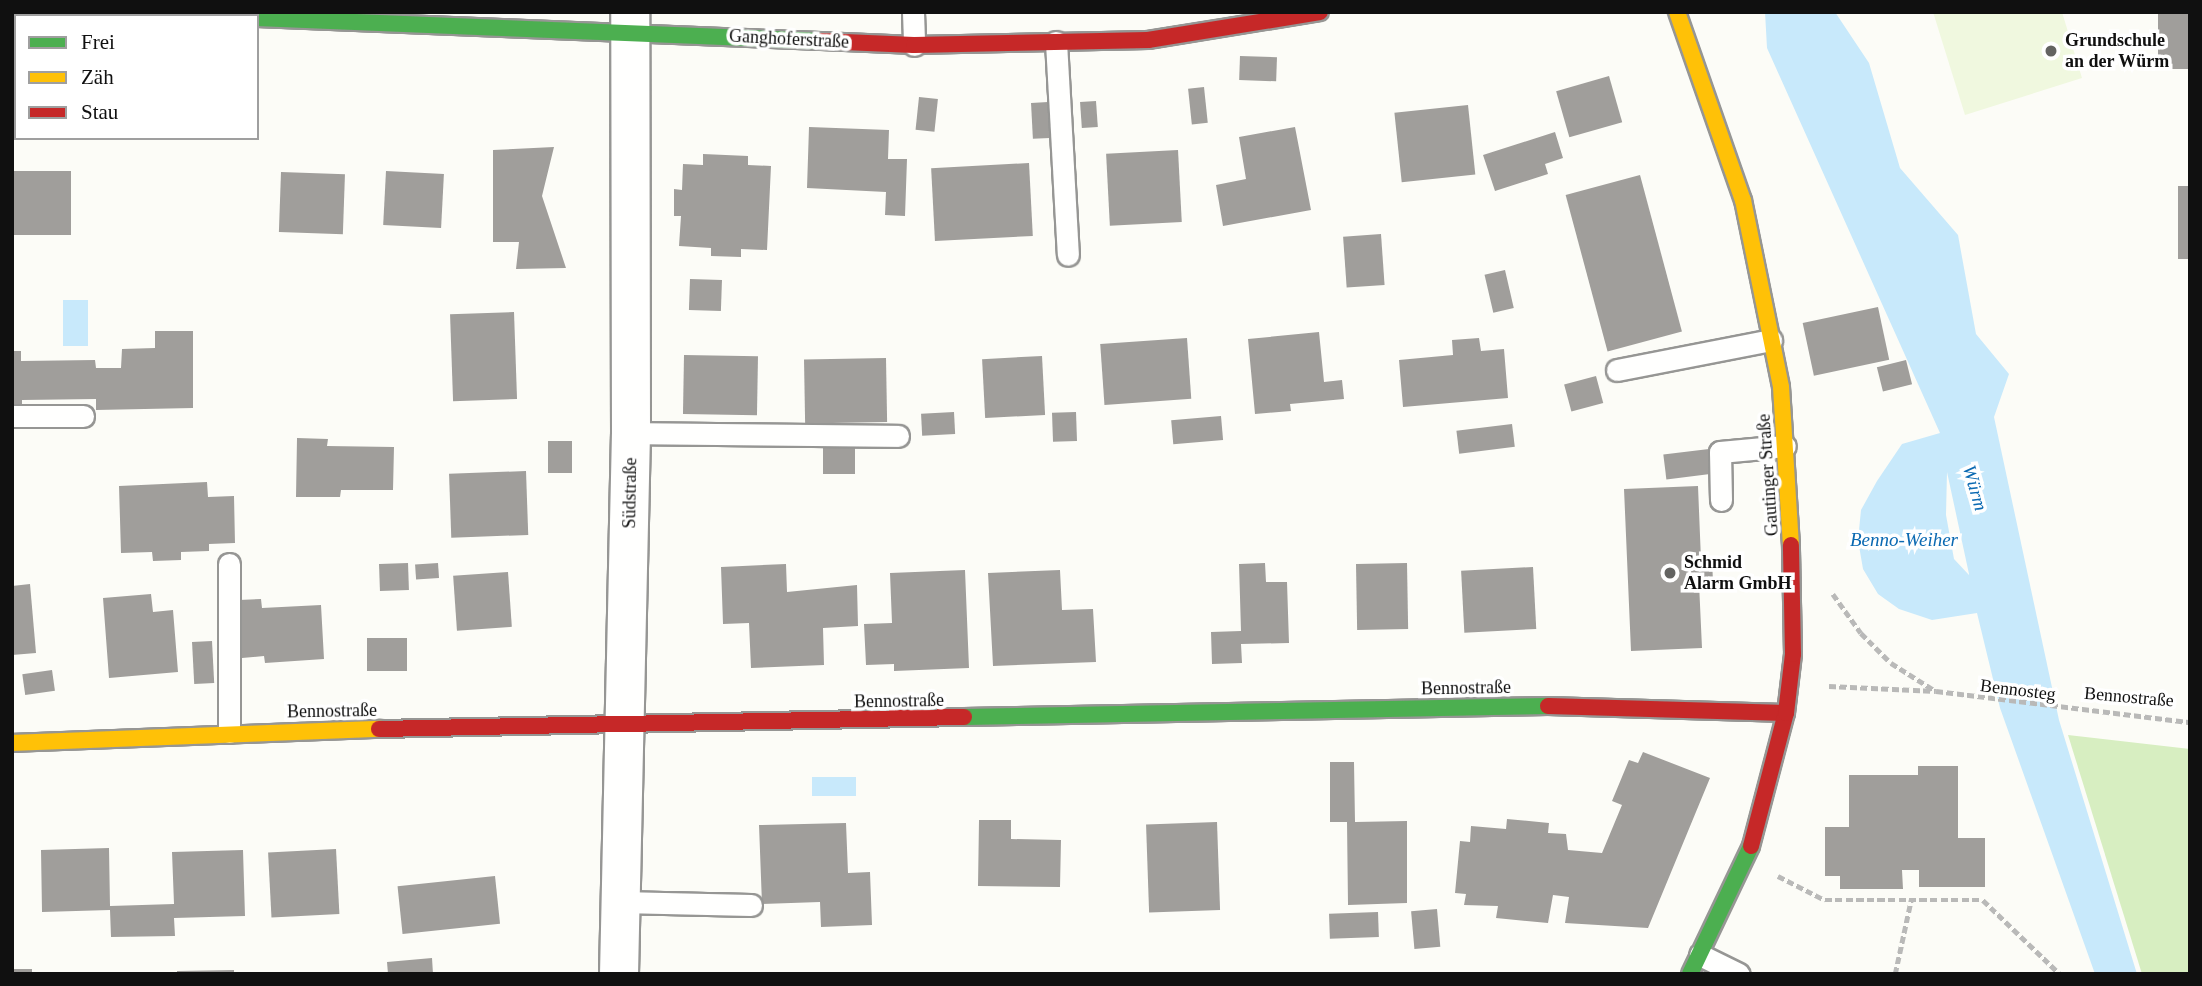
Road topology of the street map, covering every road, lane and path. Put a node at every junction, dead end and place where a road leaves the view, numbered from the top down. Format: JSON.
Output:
{"nodes":[{"id":1,"x":108,"y":12,"type":"edge"},
{"id":2,"x":913,"y":12,"type":"edge"},
{"id":3,"x":1320,"y":12,"type":"edge"},
{"id":4,"x":1677,"y":12,"type":"edge"},
{"id":5,"x":158,"y":14,"type":"edge"},
{"id":6,"x":259,"y":18,"type":"edge"},
{"id":7,"x":630,"y":21,"type":"edge"},
{"id":8,"x":1216,"y":21,"type":"edge"},
{"id":9,"x":1056,"y":42,"type":"junction"},
{"id":10,"x":914,"y":45,"type":"junction"},
{"id":11,"x":1068,"y":255,"type":"dead end"},
{"id":12,"x":1771,"y":340,"type":"junction"},
{"id":13,"x":1617,"y":370,"type":"dead end"},
{"id":14,"x":12,"y":416,"type":"edge"},
{"id":15,"x":83,"y":416,"type":"dead end"},
{"id":16,"x":631,"y":433,"type":"junction"},
{"id":17,"x":898,"y":436,"type":"dead end"},
{"id":18,"x":1785,"y":446,"type":"junction"},
{"id":19,"x":1721,"y":500,"type":"dead end"},
{"id":20,"x":229,"y":564,"type":"dead end"},
{"id":21,"x":1861,"y":633,"type":"dead end"},
{"id":22,"x":1790,"y":682,"type":"junction"},
{"id":23,"x":1936,"y":691,"type":"junction"},
{"id":24,"x":2064,"y":710,"type":"joint"},
{"id":25,"x":1786,"y":712,"type":"junction"},
{"id":26,"x":2190,"y":722,"type":"edge"},
{"id":27,"x":624,"y":726,"type":"junction"},
{"id":28,"x":229,"y":732,"type":"junction"},
{"id":29,"x":12,"y":743,"type":"edge"},
{"id":30,"x":1746,"y":861,"type":"junction"},
{"id":31,"x":1911,"y":900,"type":"junction"},
{"id":32,"x":620,"y":902,"type":"junction"},
{"id":33,"x":751,"y":905,"type":"dead end"},
{"id":34,"x":1695,"y":965,"type":"edge"},
{"id":35,"x":619,"y":974,"type":"edge"},
{"id":36,"x":1739,"y":974,"type":"edge"},
{"id":37,"x":1895,"y":974,"type":"edge"},
{"id":38,"x":2060,"y":974,"type":"edge"}],
"edges":[{"from":1,"to":5,"type":"street"},
{"from":2,"to":10,"type":"lane"},
{"from":3,"to":8,"type":"street","name":"Ganghoferstraße"},
{"from":4,"to":12,"type":"street","name":"Gautinger Straße"},
{"from":6,"to":7,"type":"street","name":"Ganghoferstraße"},
{"from":7,"to":10,"type":"street","name":"Ganghoferstraße"},
{"from":7,"to":16,"type":"street","name":"Südstraße"},
{"from":8,"to":9,"type":"street","name":"Ganghoferstraße"},
{"from":9,"to":10,"type":"street","name":"Ganghoferstraße"},
{"from":9,"to":11,"type":"lane"},
{"from":12,"to":13,"type":"lane"},
{"from":12,"to":18,"type":"street","name":"Gautinger Straße"},
{"from":14,"to":15,"type":"lane"},
{"from":16,"to":17,"type":"lane"},
{"from":16,"to":27,"type":"street","name":"Südstraße"},
{"from":18,"to":19,"type":"lane"},
{"from":18,"to":22,"type":"street","name":"Gautinger Straße"},
{"from":20,"to":28,"type":"lane"},
{"from":21,"to":23,"type":"path"},
{"from":22,"to":23,"type":"path"},
{"from":22,"to":25,"type":"street","name":"Gautinger Straße"},
{"from":23,"to":24,"type":"path","name":"Bennosteg"},
{"from":24,"to":26,"type":"path","name":"Bennostraße"},
{"from":25,"to":27,"type":"street","name":"Bennostraße"},
{"from":25,"to":30,"type":"street","name":"Gautinger Straße"},
{"from":27,"to":28,"type":"street","name":"Bennostraße"},
{"from":27,"to":32,"type":"street","name":"Südstraße"},
{"from":28,"to":29,"type":"street","name":"Bennostraße"},
{"from":30,"to":31,"type":"path"},
{"from":30,"to":34,"type":"street","name":"Gautinger Straße"},
{"from":31,"to":37,"type":"path"},
{"from":31,"to":38,"type":"path"},
{"from":32,"to":33,"type":"lane"},
{"from":32,"to":35,"type":"street","name":"Südstraße"},
{"from":34,"to":36,"type":"lane"}]}
